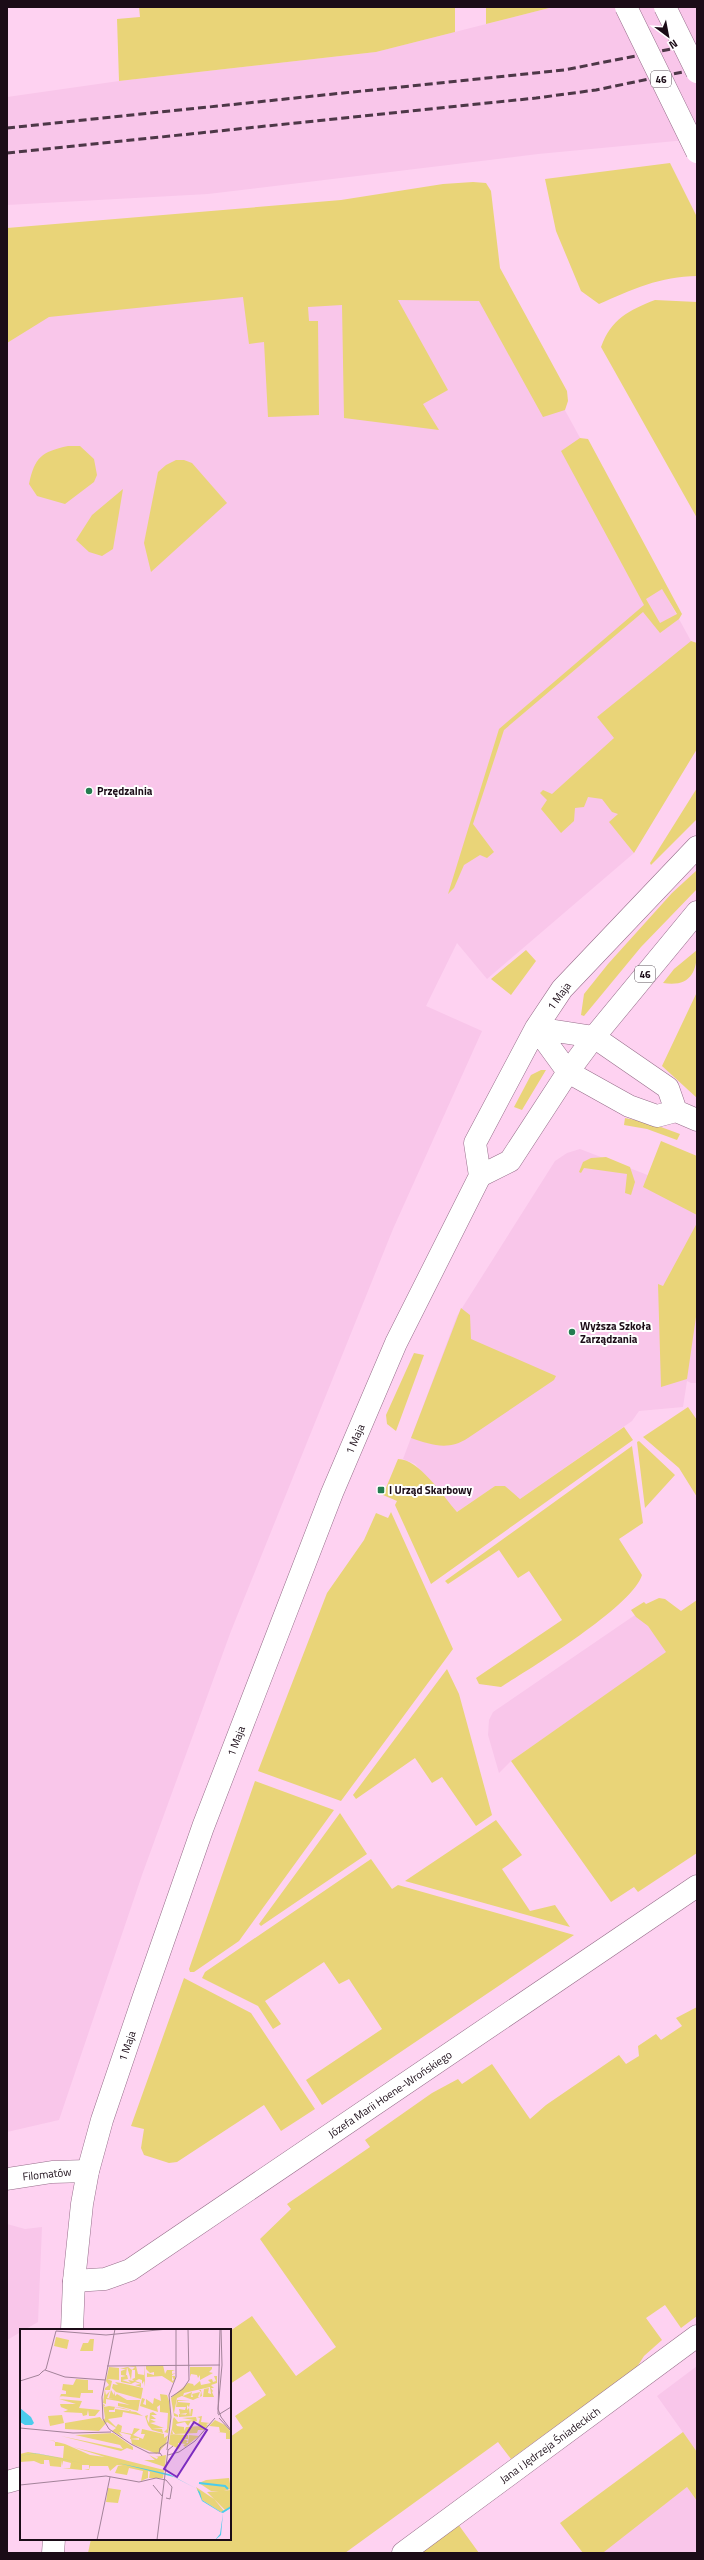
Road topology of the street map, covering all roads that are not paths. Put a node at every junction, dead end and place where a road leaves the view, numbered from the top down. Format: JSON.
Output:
{"nodes":[{"id":1,"x":626,"y":7,"type":"edge"},
{"id":2,"x":665,"y":7,"type":"edge"},
{"id":3,"x":697,"y":72,"type":"edge"},
{"id":4,"x":697,"y":152,"type":"edge"},
{"id":5,"x":697,"y":846,"type":"edge"},
{"id":6,"x":697,"y":912,"type":"edge"},
{"id":7,"x":536,"y":1028,"type":"junction"},
{"id":8,"x":594,"y":1037,"type":"junction"},
{"id":9,"x":568,"y":1072,"type":"junction"},
{"id":10,"x":676,"y":1111,"type":"junction"},
{"id":11,"x":697,"y":1120,"type":"edge"},
{"id":12,"x":480,"y":1176,"type":"junction"},
{"id":13,"x":697,"y":1886,"type":"edge"},
{"id":14,"x":88,"y":2171,"type":"junction"},
{"id":15,"x":7,"y":2179,"type":"edge"},
{"id":16,"x":74,"y":2281,"type":"junction"},
{"id":17,"x":72,"y":2329,"type":"edge"},
{"id":18,"x":697,"y":2336,"type":"edge"},
{"id":19,"x":20,"y":2478,"type":"edge"},
{"id":20,"x":7,"y":2482,"type":"edge"},
{"id":21,"x":54,"y":2540,"type":"edge"},
{"id":22,"x":53,"y":2553,"type":"edge"},
{"id":23,"x":403,"y":2553,"type":"edge"}],
"edges":[{"from":1,"to":4,"type":"main road","number":"46","bridge":true},
{"from":2,"to":3,"type":"main road","bridge":true},
{"from":5,"to":7,"type":"main road","name":"1 Maja"},
{"from":6,"to":8,"type":"main road","number":"46"},
{"from":7,"to":8,"type":"main road"},
{"from":7,"to":9,"type":"main road"},
{"from":7,"to":12,"type":"main road","name":"1 Maja"},
{"from":8,"to":9,"type":"main road"},
{"from":8,"to":10,"type":"main road"},
{"from":9,"to":10,"type":"main road"},
{"from":9,"to":12,"type":"main road"},
{"from":10,"to":11,"type":"main road"},
{"from":12,"to":14,"type":"main road","name":"1 Maja"},
{"from":13,"to":16,"type":"main road","name":"Józefa Marii Hoene-Wrońskiego"},
{"from":14,"to":15,"type":"main road","name":"Filomatów"},
{"from":14,"to":16,"type":"main road","name":"1 Maja"},
{"from":16,"to":17,"type":"main road","name":"1 Maja"},
{"from":18,"to":23,"type":"main road","name":"Jana i Jędrzeja Śniadeckich"},
{"from":19,"to":20,"type":"main road"},
{"from":21,"to":22,"type":"main road"}]}
